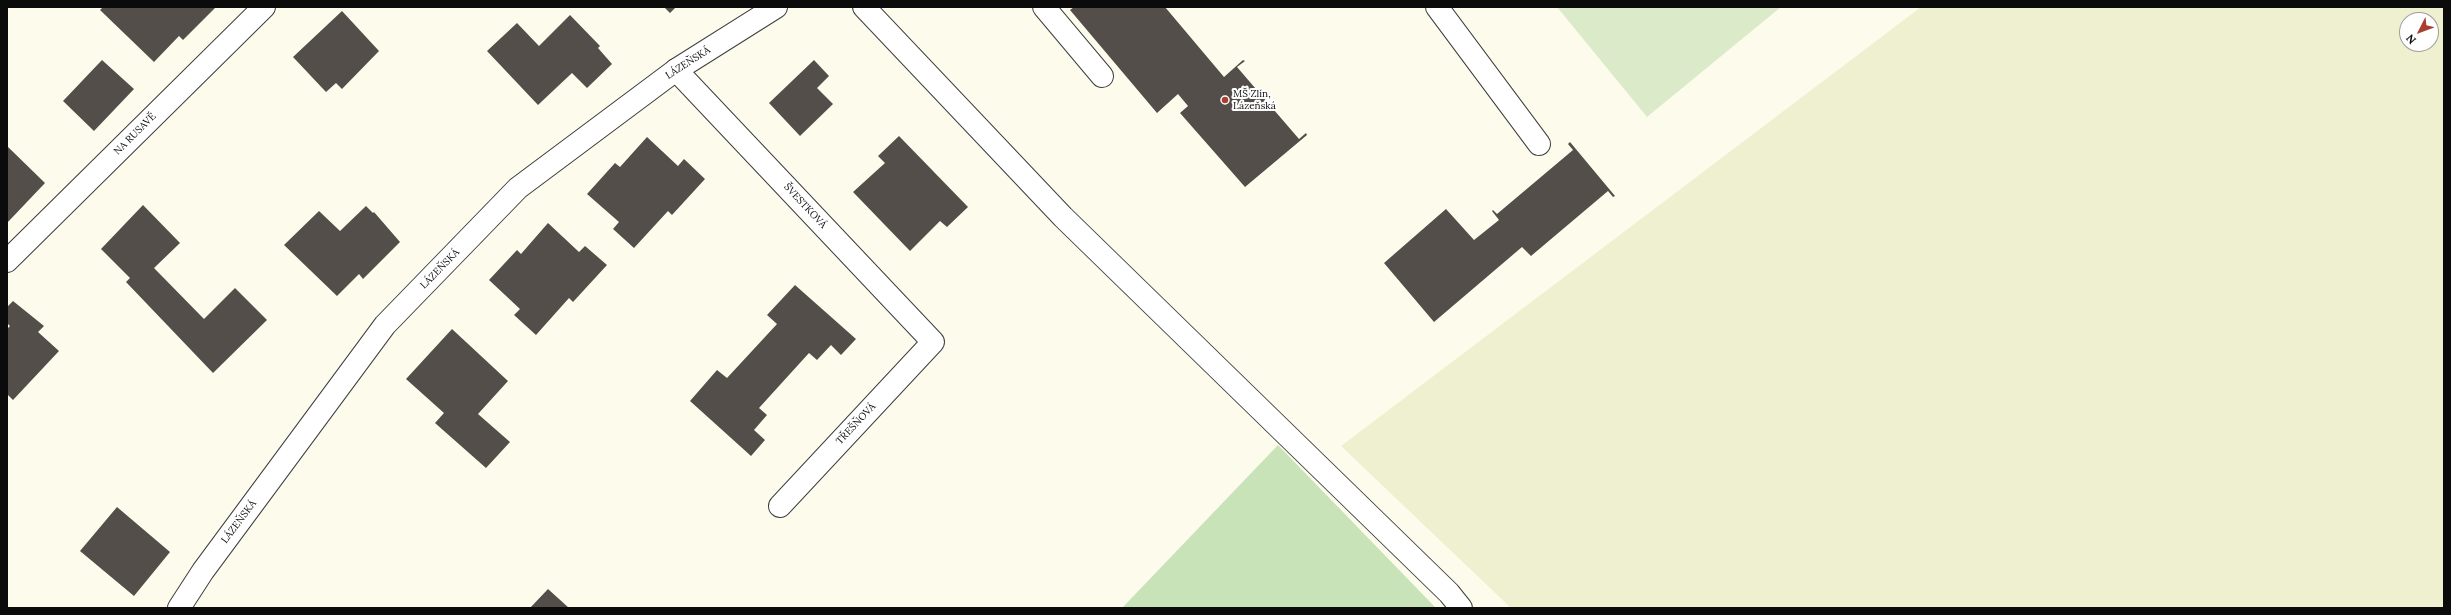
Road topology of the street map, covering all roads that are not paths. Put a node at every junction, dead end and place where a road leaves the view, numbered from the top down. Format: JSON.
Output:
{"nodes":[{"id":1,"x":264,"y":7,"type":"edge"},
{"id":2,"x":776,"y":7,"type":"edge"},
{"id":3,"x":864,"y":7,"type":"edge"},
{"id":4,"x":1044,"y":7,"type":"edge"},
{"id":5,"x":1437,"y":7,"type":"edge"},
{"id":6,"x":676,"y":70,"type":"junction"},
{"id":7,"x":1102,"y":76,"type":"dead end"},
{"id":8,"x":1539,"y":144,"type":"dead end"},
{"id":9,"x":7,"y":261,"type":"edge"},
{"id":10,"x":933,"y":342,"type":"joint"},
{"id":11,"x":780,"y":506,"type":"dead end"},
{"id":12,"x":179,"y":608,"type":"edge"},
{"id":13,"x":1460,"y":608,"type":"edge"}],
"edges":[{"from":1,"to":9,"type":"street","name":"NA RUSAVĚ"},
{"from":2,"to":6,"type":"street","name":"LÁZEŇSKÁ"},
{"from":3,"to":13,"type":"street"},
{"from":4,"to":7,"type":"street"},
{"from":5,"to":8,"type":"street"},
{"from":6,"to":10,"type":"street","name":"ŠVESTKOVÁ"},
{"from":6,"to":12,"type":"street","name":"LÁZEŇSKÁ"},
{"from":10,"to":11,"type":"street","name":"TŘEŠŇOVÁ"}]}
